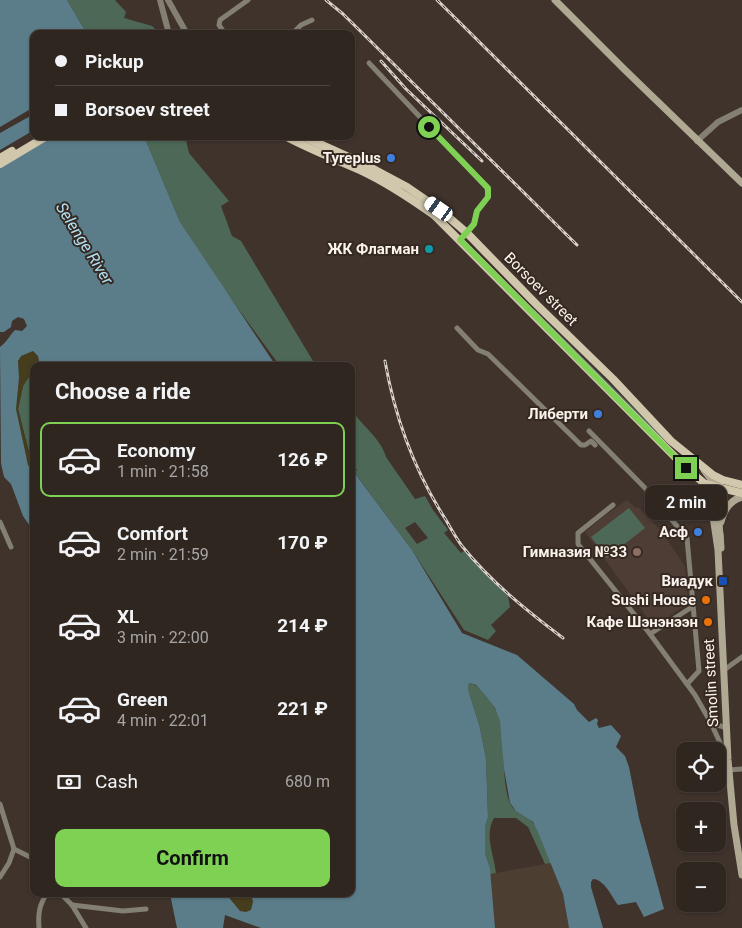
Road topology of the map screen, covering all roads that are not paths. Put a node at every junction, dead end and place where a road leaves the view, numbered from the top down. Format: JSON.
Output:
{"nodes":[{"id":1,"x":160,"y":0,"type":"edge"},
{"id":2,"x":248,"y":0,"type":"edge"},
{"id":3,"x":555,"y":0,"type":"edge"},
{"id":4,"x":170,"y":1,"type":"edge"},
{"id":5,"x":312,"y":20,"type":"dead end"},
{"id":6,"x":169,"y":30,"type":"edge"},
{"id":7,"x":185,"y":30,"type":"edge"},
{"id":8,"x":222,"y":30,"type":"edge"},
{"id":9,"x":296,"y":30,"type":"edge"},
{"id":10,"x":369,"y":63,"type":"dead end"},
{"id":11,"x":742,"y":110,"type":"edge"},
{"id":12,"x":31,"y":140,"type":"edge"},
{"id":13,"x":40,"y":140,"type":"edge"},
{"id":14,"x":293,"y":140,"type":"edge"},
{"id":15,"x":311,"y":140,"type":"edge"},
{"id":16,"x":697,"y":141,"type":"junction"},
{"id":17,"x":0,"y":158,"type":"edge"},
{"id":18,"x":0,"y":164,"type":"edge"},
{"id":19,"x":742,"y":183,"type":"edge"},
{"id":20,"x":467,"y":233,"type":"junction"},
{"id":21,"x":460,"y":240,"type":"junction"},
{"id":22,"x":456,"y":328,"type":"dead end"},
{"id":23,"x":589,"y":431,"type":"dead end"},
{"id":24,"x":668,"y":444,"type":"junction"},
{"id":25,"x":595,"y":445,"type":"dead end"},
{"id":26,"x":702,"y":468,"type":"junction"},
{"id":27,"x":723,"y":480,"type":"junction"},
{"id":28,"x":712,"y":484,"type":"junction"},
{"id":29,"x":742,"y":485,"type":"edge"},
{"id":30,"x":742,"y":495,"type":"edge"},
{"id":31,"x":613,"y":504,"type":"dead end"},
{"id":32,"x":0,"y":522,"type":"edge"},
{"id":33,"x":720,"y":531,"type":"junction"},
{"id":34,"x":11,"y":547,"type":"dead end"},
{"id":35,"x":718,"y":550,"type":"junction"},
{"id":36,"x":692,"y":607,"type":"junction"},
{"id":37,"x":650,"y":634,"type":"junction"},
{"id":38,"x":742,"y":657,"type":"edge"},
{"id":39,"x":726,"y":668,"type":"junction"},
{"id":40,"x":687,"y":684,"type":"junction"},
{"id":41,"x":711,"y":723,"type":"junction"},
{"id":42,"x":727,"y":728,"type":"junction"},
{"id":43,"x":728,"y":760,"type":"junction"},
{"id":44,"x":742,"y":769,"type":"edge"},
{"id":45,"x":731,"y":770,"type":"junction"},
{"id":46,"x":0,"y":804,"type":"edge"},
{"id":47,"x":740,"y":845,"type":"edge"},
{"id":48,"x":14,"y":849,"type":"junction"},
{"id":49,"x":742,"y":855,"type":"edge"},
{"id":50,"x":30,"y":857,"type":"edge"},
{"id":51,"x":742,"y":874,"type":"edge"},
{"id":52,"x":0,"y":877,"type":"edge"},
{"id":53,"x":44,"y":897,"type":"edge"},
{"id":54,"x":64,"y":897,"type":"edge"},
{"id":55,"x":72,"y":906,"type":"junction"},
{"id":56,"x":146,"y":909,"type":"dead end"},
{"id":57,"x":39,"y":928,"type":"edge"},
{"id":58,"x":86,"y":928,"type":"edge"}],
"edges":[{"from":1,"to":6,"type":"street"},
{"from":2,"to":8,"type":"street"},
{"from":3,"to":16,"type":"main road"},
{"from":4,"to":7,"type":"street"},
{"from":5,"to":9,"type":"street"},
{"from":10,"to":20,"type":"street"},
{"from":11,"to":16,"type":"street"},
{"from":12,"to":17,"type":"main road"},
{"from":13,"to":18,"type":"main road"},
{"from":14,"to":21,"type":"main road","name":"Borsoev street"},
{"from":15,"to":20,"type":"main road","name":"Borsoev street"},
{"from":16,"to":19,"type":"main road"},
{"from":20,"to":21,"type":"main road"},
{"from":20,"to":24,"type":"main road","name":"Borsoev street"},
{"from":21,"to":24,"type":"main road","name":"Borsoev street"},
{"from":22,"to":25,"type":"street"},
{"from":23,"to":36,"type":"street"},
{"from":24,"to":26,"type":"main road","name":"Borsoev street"},
{"from":24,"to":28,"type":"main road","name":"Borsoev street"},
{"from":26,"to":27,"type":"main road","name":"Borsoev street"},
{"from":26,"to":28,"type":"main road","name":"Smolin street"},
{"from":27,"to":28,"type":"main road"},
{"from":27,"to":29,"type":"main road","name":"Borsoev street"},
{"from":28,"to":30,"type":"main road","name":"Borsoev street"},
{"from":28,"to":33,"type":"main road","name":"Smolin street"},
{"from":28,"to":35,"type":"main road","name":"Smolin street"},
{"from":30,"to":33,"type":"main road","name":"Smolin street"},
{"from":31,"to":37,"type":"street"},
{"from":32,"to":34,"type":"street"},
{"from":33,"to":35,"type":"main road","name":"Smolin street"},
{"from":33,"to":39,"type":"main road"},
{"from":35,"to":39,"type":"main road","name":"Smolin street"},
{"from":36,"to":37,"type":"street"},
{"from":36,"to":40,"type":"street"},
{"from":37,"to":40,"type":"street"},
{"from":38,"to":39,"type":"street"},
{"from":39,"to":42,"type":"main road","name":"Smolin street"},
{"from":39,"to":45,"type":"main road"},
{"from":40,"to":41,"type":"street"},
{"from":41,"to":42,"type":"street"},
{"from":41,"to":43,"type":"street"},
{"from":42,"to":43,"type":"main road","name":"Smolin street"},
{"from":43,"to":45,"type":"main road","name":"Smolin street"},
{"from":44,"to":45,"type":"street"},
{"from":45,"to":47,"type":"main road","name":"Smolin street"},
{"from":46,"to":48,"type":"street"},
{"from":47,"to":49,"type":"main road"},
{"from":47,"to":51,"type":"main road","name":"Smolin street"},
{"from":48,"to":50,"type":"street"},
{"from":48,"to":52,"type":"street"},
{"from":53,"to":57,"type":"street"},
{"from":54,"to":55,"type":"street"},
{"from":55,"to":56,"type":"street"},
{"from":55,"to":58,"type":"street"}]}
